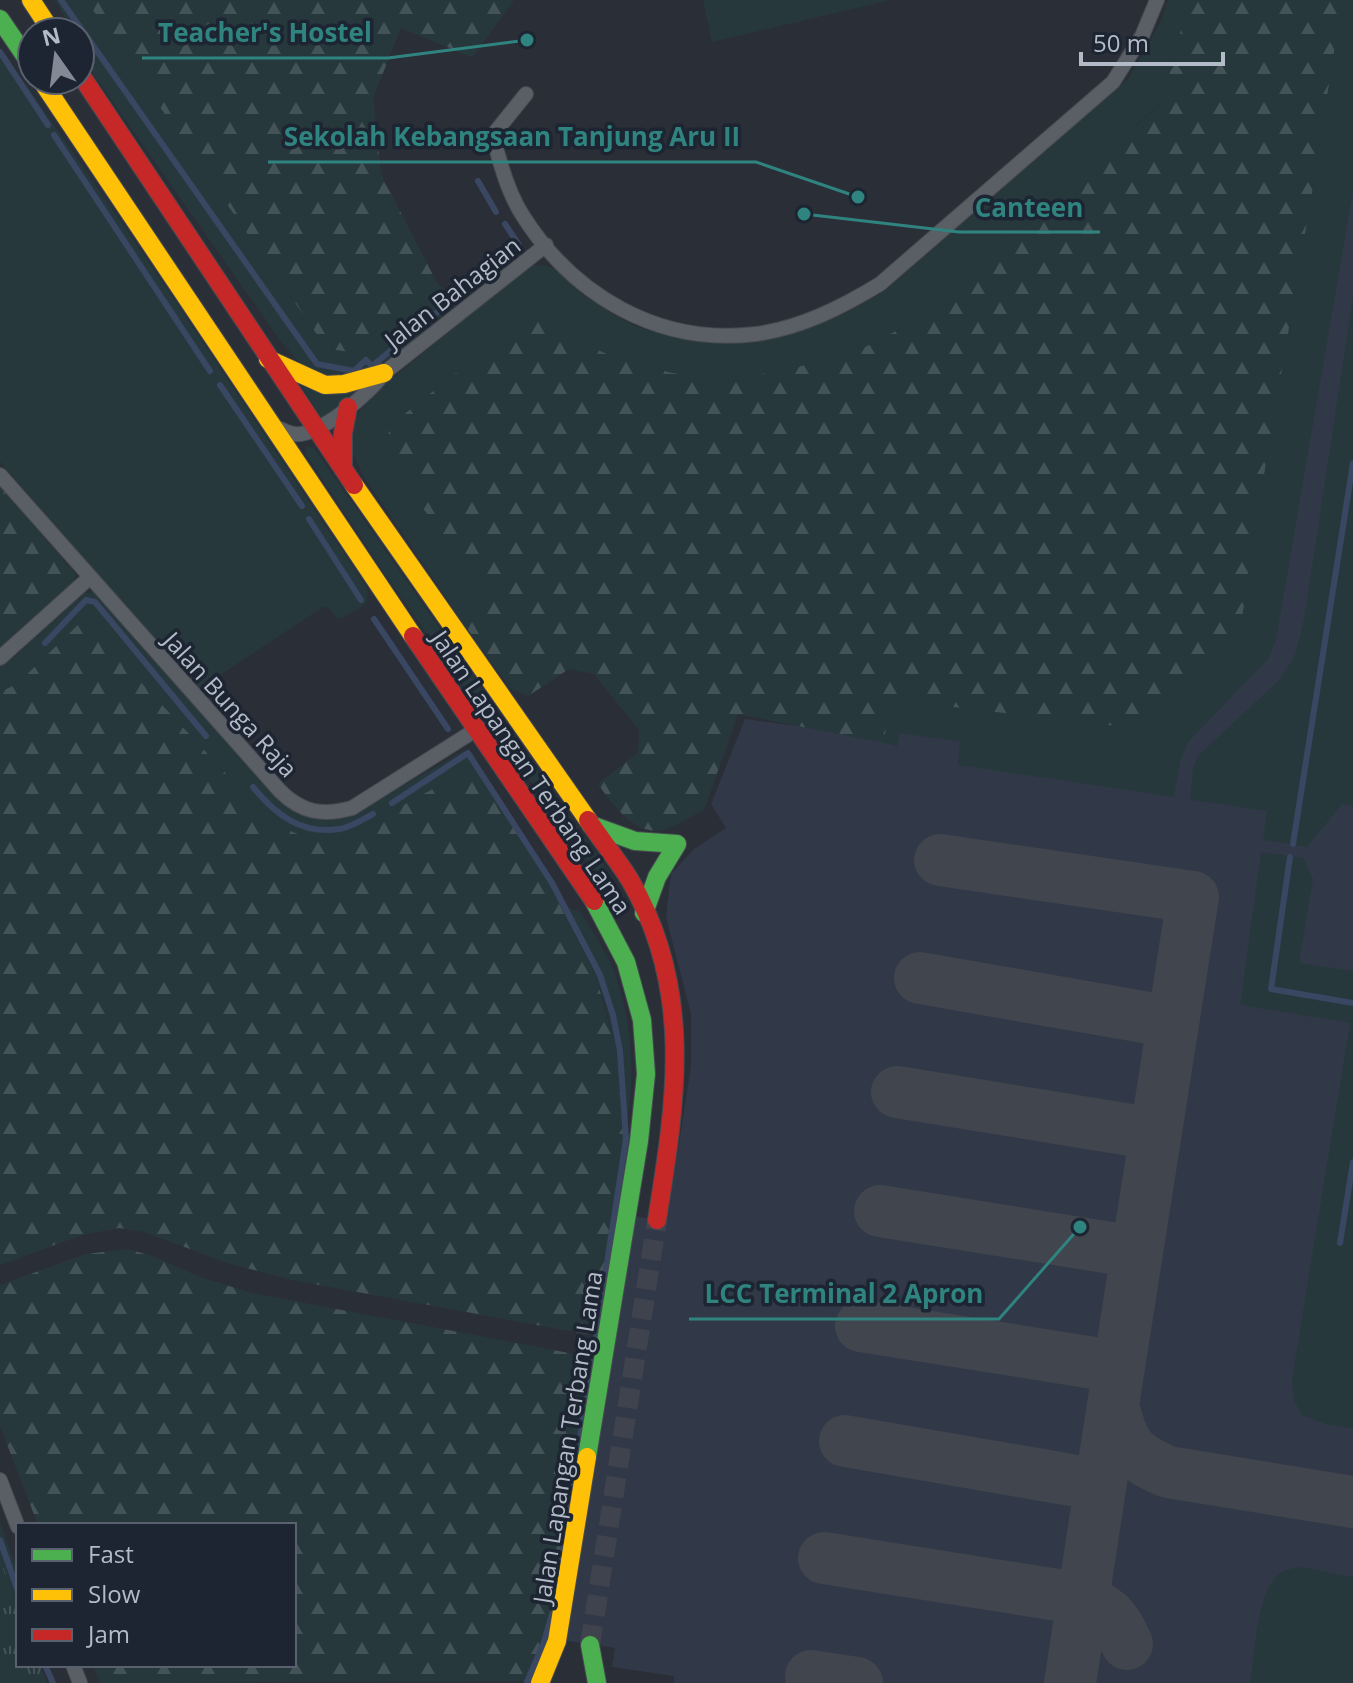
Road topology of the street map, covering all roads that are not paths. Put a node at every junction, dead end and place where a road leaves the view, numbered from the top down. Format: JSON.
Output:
{"nodes":[{"id":1,"x":1157,"y":0,"type":"edge"},
{"id":2,"x":0,"y":19,"type":"edge"},
{"id":3,"x":16,"y":42,"type":"edge"},
{"id":4,"x":526,"y":94,"type":"dead end"},
{"id":5,"x":52,"y":96,"type":"edge"},
{"id":6,"x":95,"y":96,"type":"edge"},
{"id":7,"x":546,"y":245,"type":"junction"},
{"id":8,"x":268,"y":359,"type":"junction"},
{"id":9,"x":384,"y":373,"type":"junction"},
{"id":10,"x":348,"y":407,"type":"junction"},
{"id":11,"x":275,"y":427,"type":"junction"},
{"id":12,"x":315,"y":429,"type":"junction"},
{"id":13,"x":343,"y":469,"type":"junction"},
{"id":14,"x":0,"y":475,"type":"edge"},
{"id":15,"x":89,"y":578,"type":"junction"},
{"id":16,"x":0,"y":658,"type":"edge"},
{"id":17,"x":477,"y":729,"type":"junction"},
{"id":18,"x":591,"y":825,"type":"junction"},
{"id":19,"x":644,"y":913,"type":"junction"},
{"id":20,"x":657,"y":1220,"type":"tunnel mouth"},
{"id":21,"x":0,"y":1480,"type":"edge"},
{"id":22,"x":16,"y":1523,"type":"edge"},
{"id":23,"x":590,"y":1645,"type":"tunnel mouth"},
{"id":24,"x":540,"y":1683,"type":"edge"},
{"id":25,"x":597,"y":1683,"type":"edge"}],
"edges":[{"from":1,"to":7,"type":"street","name":"Jalan Bahagian"},
{"from":2,"to":3,"type":"main road"},
{"from":4,"to":7,"type":"street","name":"Jalan Bahagian"},
{"from":5,"to":11,"type":"main road","name":"Jalan Lapangan Terbang Lama"},
{"from":6,"to":8,"type":"main road","name":"Jalan Lapangan Terbang Lama"},
{"from":7,"to":9,"type":"street","name":"Jalan Bahagian"},
{"from":8,"to":9,"type":"main road"},
{"from":8,"to":12,"type":"main road","name":"Jalan Lapangan Terbang Lama"},
{"from":9,"to":10,"type":"street","name":"Jalan Bahagian"},
{"from":10,"to":12,"type":"street","name":"Jalan Bahagian"},
{"from":10,"to":13,"type":"main road"},
{"from":11,"to":12,"type":"street"},
{"from":11,"to":17,"type":"main road","name":"Jalan Lapangan Terbang Lama"},
{"from":12,"to":13,"type":"main road","name":"Jalan Lapangan Terbang Lama"},
{"from":13,"to":18,"type":"main road","name":"Jalan Lapangan Terbang Lama"},
{"from":14,"to":15,"type":"street","name":"Jalan Bunga Raja"},
{"from":15,"to":16,"type":"street"},
{"from":15,"to":17,"type":"street","name":"Jalan Bunga Raja"},
{"from":17,"to":24,"type":"main road","name":"Jalan Lapangan Terbang Lama"},
{"from":18,"to":19,"type":"main road","name":"Jalan Lapangan Terbang Lama"},
{"from":18,"to":19,"type":"main road"},
{"from":19,"to":20,"type":"main road","name":"Jalan Lapangan Terbang Lama"},
{"from":21,"to":22,"type":"street"},
{"from":23,"to":25,"type":"main road"}]}
